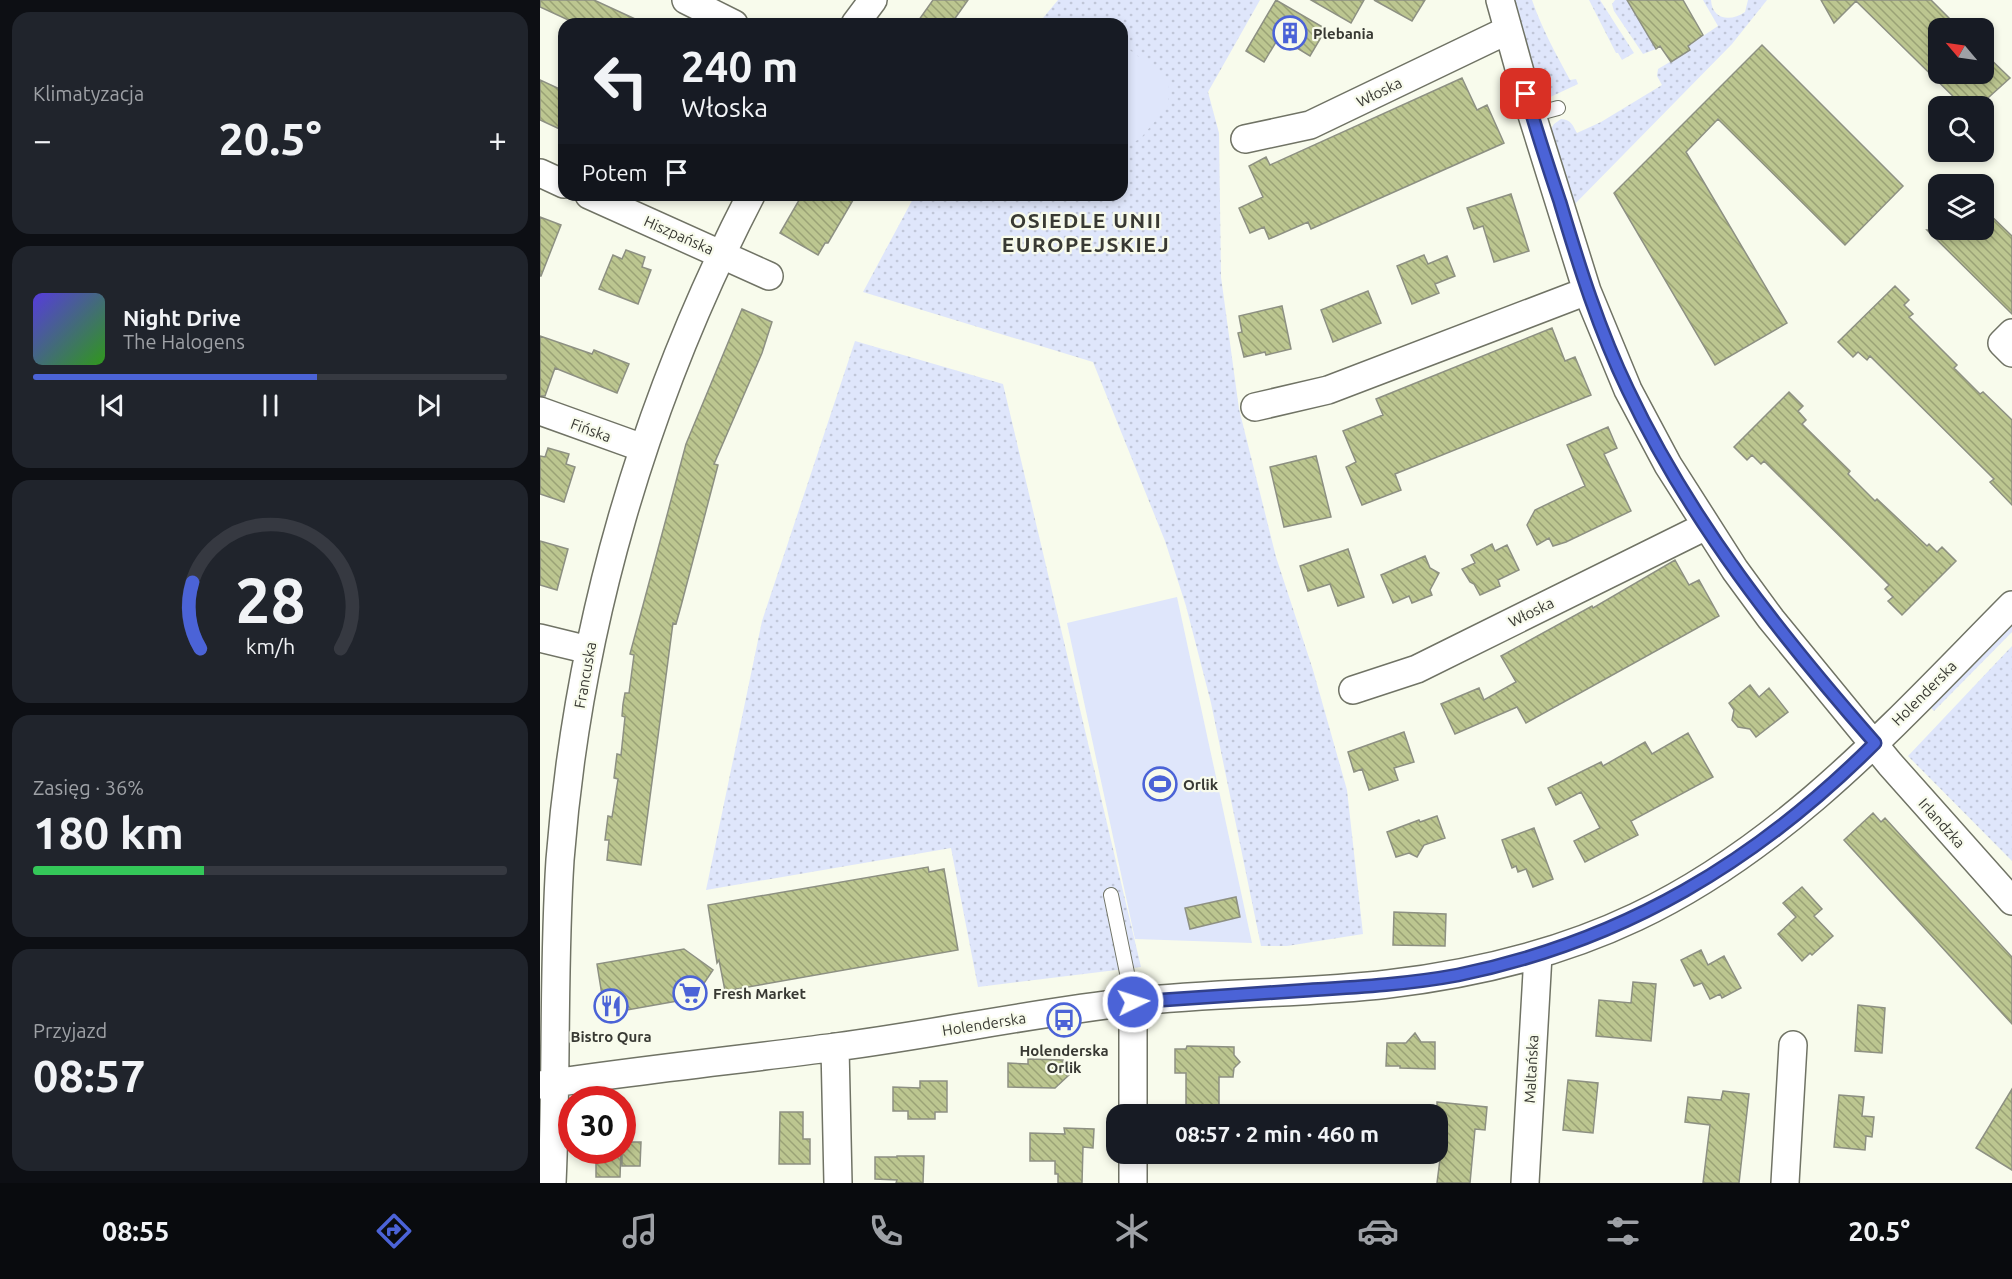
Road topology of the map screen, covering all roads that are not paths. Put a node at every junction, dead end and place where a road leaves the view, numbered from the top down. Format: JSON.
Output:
{"nodes":[{"id":1,"x":686,"y":0,"type":"edge"},
{"id":2,"x":873,"y":0,"type":"edge"},
{"id":3,"x":1500,"y":0,"type":"edge"},
{"id":4,"x":722,"y":18,"type":"edge"},
{"id":5,"x":860,"y":18,"type":"edge"},
{"id":6,"x":1508,"y":30,"type":"junction"},
{"id":7,"x":1558,"y":108,"type":"dead end"},
{"id":8,"x":1532,"y":115,"type":"junction"},
{"id":9,"x":1245,"y":140,"type":"dead end"},
{"id":10,"x":540,"y":173,"type":"edge"},
{"id":11,"x":558,"y":181,"type":"edge"},
{"id":12,"x":602,"y":201,"type":"edge"},
{"id":13,"x":749,"y":201,"type":"edge"},
{"id":14,"x":721,"y":254,"type":"junction"},
{"id":15,"x":769,"y":276,"type":"dead end"},
{"id":16,"x":1587,"y":291,"type":"junction"},
{"id":17,"x":2012,"y":333,"type":"edge"},
{"id":18,"x":2012,"y":353,"type":"edge"},
{"id":19,"x":1255,"y":406,"type":"dead end"},
{"id":20,"x":540,"y":411,"type":"edge"},
{"id":21,"x":643,"y":448,"type":"junction"},
{"id":22,"x":1706,"y":526,"type":"junction"},
{"id":23,"x":2012,"y":605,"type":"edge"},
{"id":24,"x":540,"y":638,"type":"edge"},
{"id":25,"x":589,"y":650,"type":"junction"},
{"id":26,"x":1353,"y":690,"type":"dead end"},
{"id":27,"x":1875,"y":743,"type":"junction"},
{"id":28,"x":550,"y":858,"type":"edge"},
{"id":29,"x":1111,"y":895,"type":"dead end"},
{"id":30,"x":2012,"y":901,"type":"edge"},
{"id":31,"x":1538,"y":955,"type":"junction"},
{"id":32,"x":1133,"y":1002,"type":"junction"},
{"id":33,"x":1793,"y":1045,"type":"dead end"},
{"id":34,"x":836,"y":1047,"type":"junction"},
{"id":35,"x":547,"y":1084,"type":"edge"},
{"id":36,"x":1133,"y":1104,"type":"edge"},
{"id":37,"x":1133,"y":1164,"type":"edge"},
{"id":38,"x":552,"y":1183,"type":"edge"},
{"id":39,"x":838,"y":1183,"type":"edge"},
{"id":40,"x":1133,"y":1183,"type":"edge"},
{"id":41,"x":1525,"y":1183,"type":"edge"},
{"id":42,"x":1785,"y":1183,"type":"edge"}],
"edges":[{"from":1,"to":4,"type":"street"},
{"from":2,"to":5,"type":"street"},
{"from":3,"to":6,"type":"street"},
{"from":6,"to":8,"type":"street"},
{"from":6,"to":9,"type":"street","name":"Włoska"},
{"from":7,"to":8,"type":"lane"},
{"from":8,"to":16,"type":"street"},
{"from":10,"to":11,"type":"street"},
{"from":12,"to":14,"type":"street","name":"Hiszpańska"},
{"from":13,"to":14,"type":"street","name":"Francuska"},
{"from":14,"to":15,"type":"street","name":"Hiszpańska"},
{"from":14,"to":21,"type":"street","name":"Francuska"},
{"from":16,"to":19,"type":"street"},
{"from":16,"to":22,"type":"street"},
{"from":17,"to":18,"type":"street"},
{"from":20,"to":21,"type":"street","name":"Fińska"},
{"from":21,"to":25,"type":"street","name":"Francuska"},
{"from":22,"to":26,"type":"street","name":"Włoska"},
{"from":22,"to":27,"type":"street"},
{"from":23,"to":27,"type":"street","name":"Holenderska"},
{"from":24,"to":25,"type":"street"},
{"from":25,"to":28,"type":"street","name":"Francuska"},
{"from":27,"to":30,"type":"street","name":"Irlandzka"},
{"from":27,"to":31,"type":"street","name":"Holenderska"},
{"from":28,"to":35,"type":"street","name":"Francuska"},
{"from":29,"to":32,"type":"lane"},
{"from":31,"to":32,"type":"street","name":"Holenderska"},
{"from":31,"to":41,"type":"street","name":"Maltańska"},
{"from":32,"to":34,"type":"street","name":"Holenderska"},
{"from":32,"to":36,"type":"street"},
{"from":33,"to":42,"type":"street"},
{"from":34,"to":35,"type":"street","name":"Holenderska"},
{"from":34,"to":39,"type":"street"},
{"from":35,"to":38,"type":"street","name":"Francuska"},
{"from":37,"to":40,"type":"street"}]}
